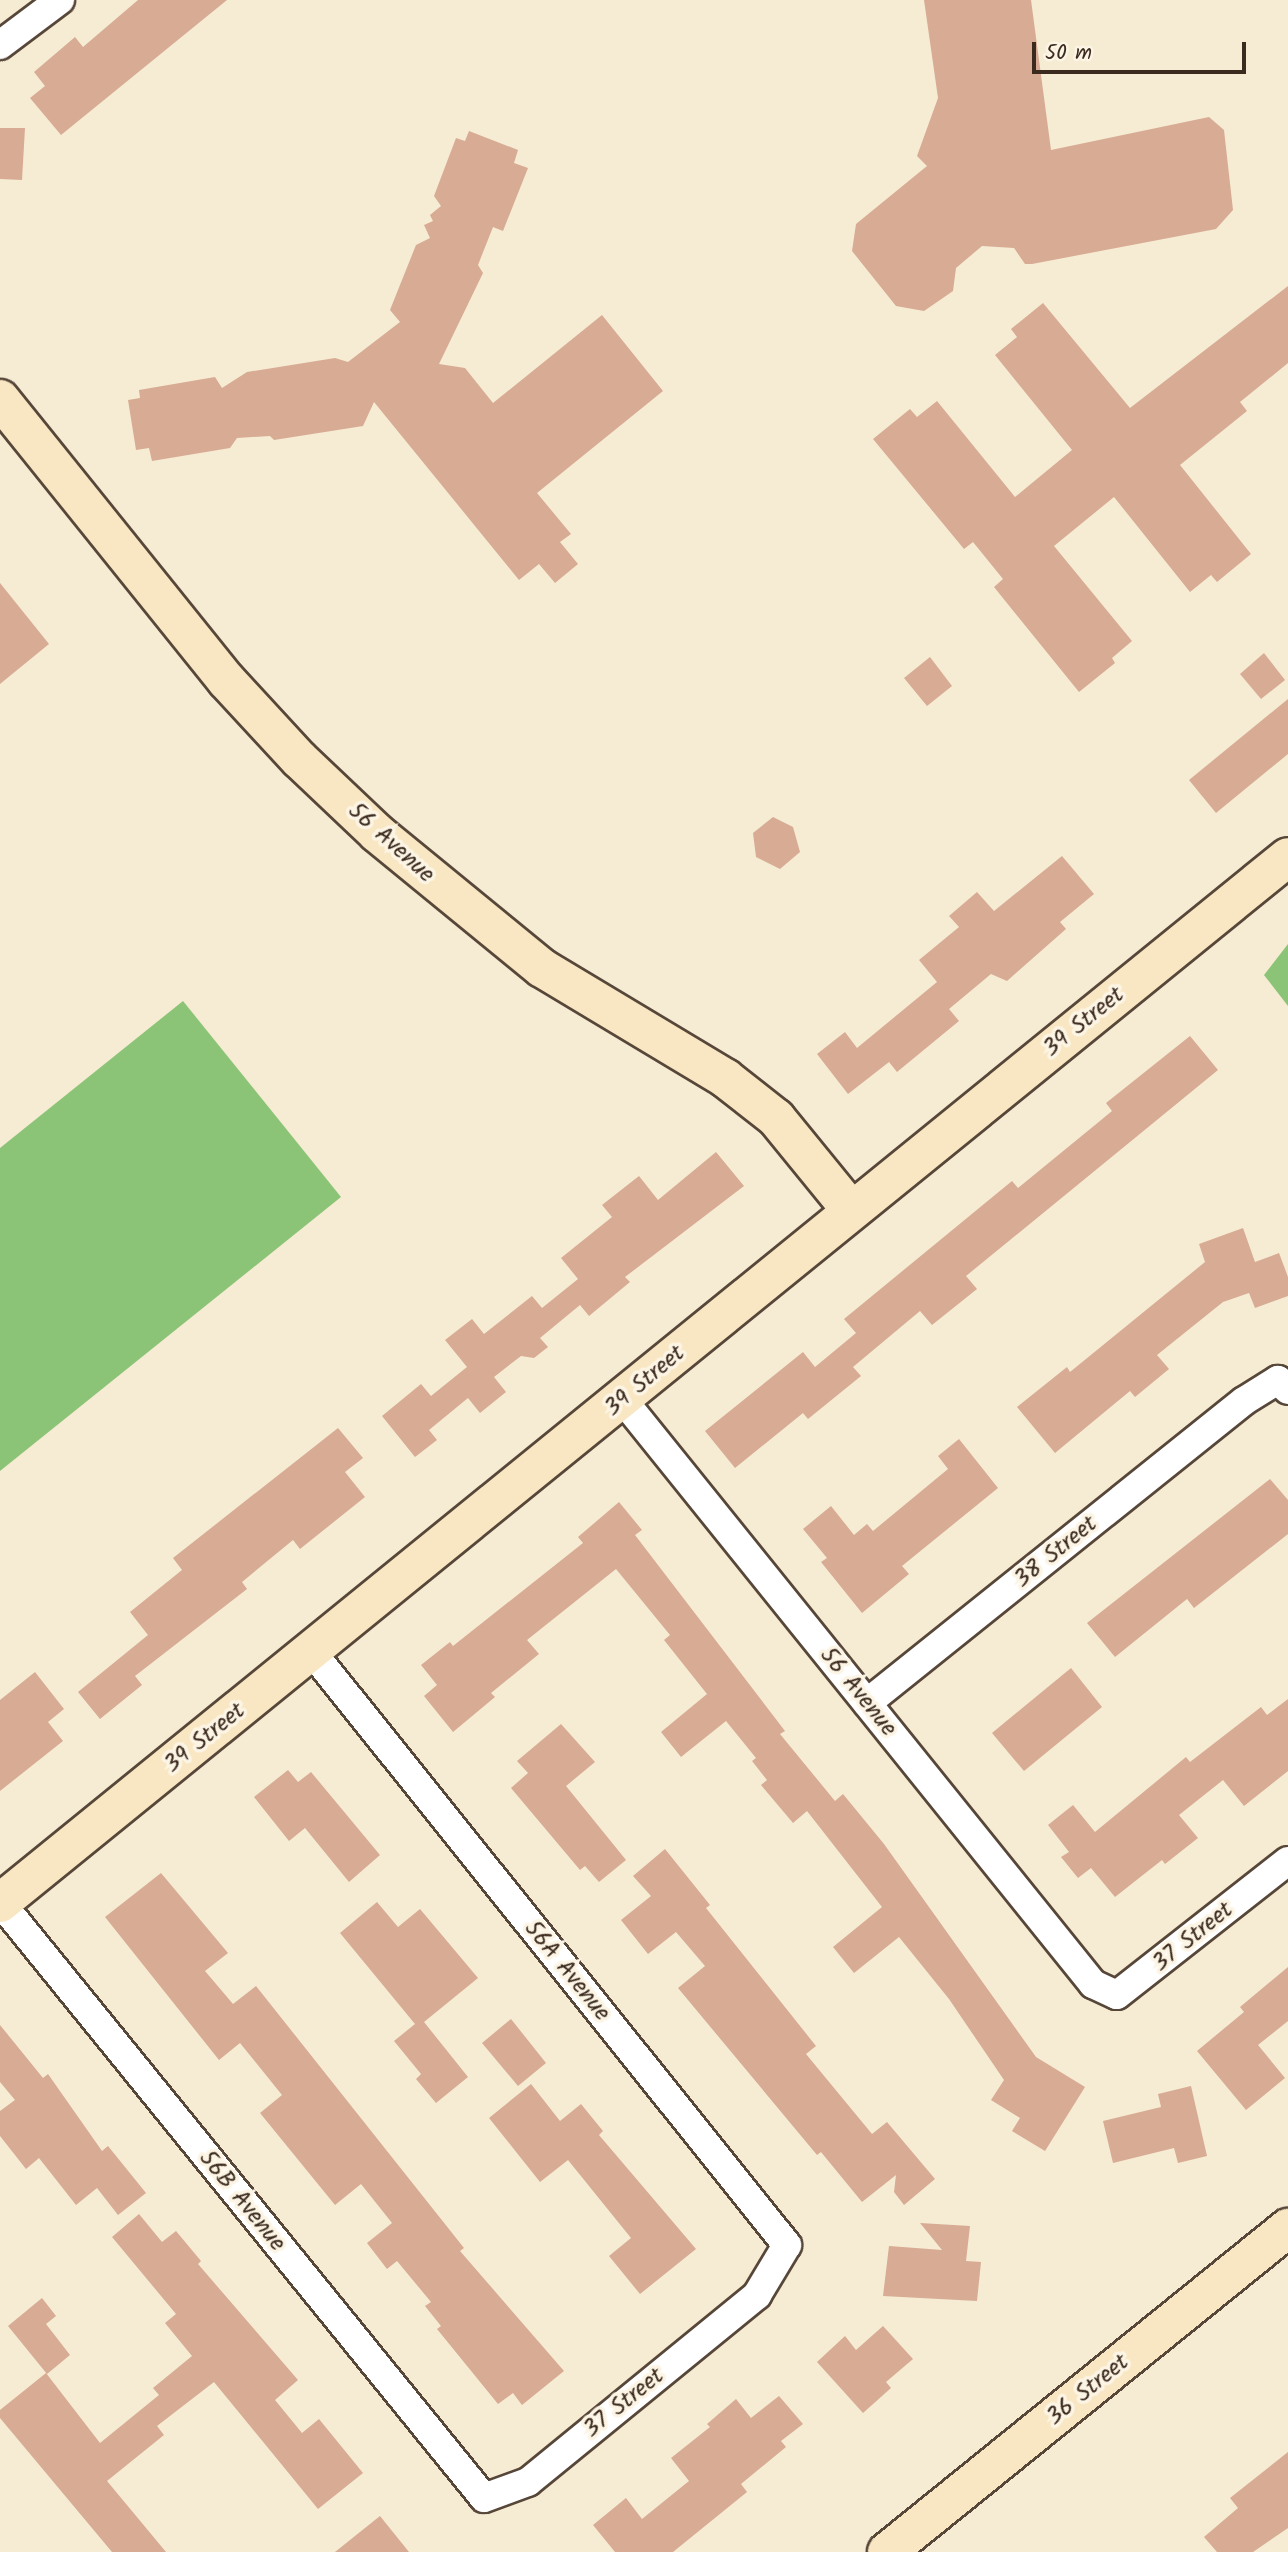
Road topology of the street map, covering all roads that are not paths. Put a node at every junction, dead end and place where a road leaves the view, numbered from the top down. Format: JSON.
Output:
{"nodes":[{"id":1,"x":60,"y":0,"type":"edge"},
{"id":2,"x":0,"y":45,"type":"edge"},
{"id":3,"x":0,"y":399,"type":"edge"},
{"id":4,"x":1288,"y":857,"type":"edge"},
{"id":5,"x":851,"y":1210,"type":"junction"},
{"id":6,"x":1288,"y":1390,"type":"edge"},
{"id":7,"x":623,"y":1400,"type":"junction"},
{"id":8,"x":312,"y":1652,"type":"junction"},
{"id":9,"x":867,"y":1703,"type":"junction"},
{"id":10,"x":1288,"y":1861,"type":"edge"},
{"id":11,"x":0,"y":1903,"type":"edge"},
{"id":12,"x":1093,"y":1984,"type":"joint"},
{"id":13,"x":1288,"y":2228,"type":"edge"},
{"id":14,"x":757,"y":2295,"type":"joint"},
{"id":15,"x":484,"y":2498,"type":"joint"},
{"id":16,"x":887,"y":2552,"type":"edge"}],
"edges":[{"from":1,"to":2,"type":"street"},
{"from":3,"to":5,"type":"street","name":"56 Avenue"},
{"from":4,"to":5,"type":"street","name":"39 Street"},
{"from":5,"to":7,"type":"street","name":"39 Street"},
{"from":6,"to":9,"type":"street","name":"38 Street"},
{"from":7,"to":8,"type":"street","name":"39 Street"},
{"from":7,"to":9,"type":"street","name":"56 Avenue"},
{"from":8,"to":11,"type":"street","name":"39 Street"},
{"from":8,"to":14,"type":"street","name":"56A Avenue"},
{"from":9,"to":12,"type":"street","name":"56 Avenue"},
{"from":10,"to":12,"type":"street","name":"37 Street"},
{"from":11,"to":15,"type":"street","name":"56B Avenue"},
{"from":13,"to":16,"type":"street","name":"36 Street"},
{"from":14,"to":15,"type":"street","name":"37 Street"}]}
